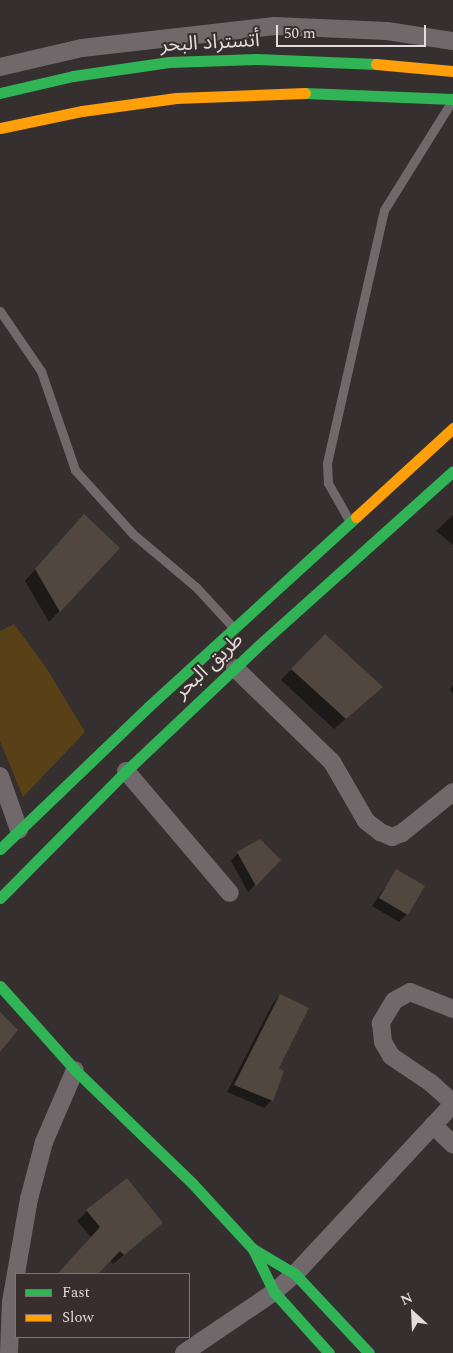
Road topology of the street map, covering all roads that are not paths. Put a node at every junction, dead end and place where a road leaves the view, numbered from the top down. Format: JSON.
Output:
{"nodes":[{"id":1,"x":453,"y":41,"type":"edge"},
{"id":2,"x":0,"y":67,"type":"edge"},
{"id":3,"x":453,"y":71,"type":"edge"},
{"id":4,"x":0,"y":93,"type":"edge"},
{"id":5,"x":453,"y":99,"type":"edge"},
{"id":6,"x":0,"y":128,"type":"edge"},
{"id":7,"x":0,"y":312,"type":"edge"},
{"id":8,"x":453,"y":428,"type":"edge"},
{"id":9,"x":453,"y":471,"type":"edge"},
{"id":10,"x":350,"y":523,"type":"junction"},
{"id":11,"x":234,"y":628,"type":"junction"},
{"id":12,"x":235,"y":668,"type":"junction"},
{"id":13,"x":126,"y":771,"type":"junction"},
{"id":14,"x":1,"y":780,"type":"edge"},
{"id":15,"x":453,"y":792,"type":"edge"},
{"id":16,"x":19,"y":830,"type":"junction"},
{"id":17,"x":0,"y":849,"type":"edge"},
{"id":18,"x":230,"y":893,"type":"dead end"},
{"id":19,"x":0,"y":898,"type":"edge"},
{"id":20,"x":0,"y":986,"type":"edge"},
{"id":21,"x":453,"y":1008,"type":"edge"},
{"id":22,"x":75,"y":1070,"type":"junction"},
{"id":23,"x":453,"y":1103,"type":"edge"},
{"id":24,"x":434,"y":1125,"type":"junction"},
{"id":25,"x":453,"y":1144,"type":"edge"},
{"id":26,"x":253,"y":1249,"type":"junction"},
{"id":27,"x":17,"y":1273,"type":"edge"},
{"id":28,"x":295,"y":1274,"type":"junction"},
{"id":29,"x":15,"y":1284,"type":"edge"},
{"id":30,"x":274,"y":1292,"type":"junction"},
{"id":31,"x":9,"y":1353,"type":"edge"},
{"id":32,"x":184,"y":1353,"type":"edge"},
{"id":33,"x":329,"y":1353,"type":"edge"},
{"id":34,"x":370,"y":1353,"type":"edge"}],
"edges":[{"from":1,"to":2,"type":"street"},
{"from":3,"to":4,"type":"main road","name":"أتستراد البحر"},
{"from":5,"to":6,"type":"main road"},
{"from":5,"to":10,"type":"lane"},
{"from":7,"to":11,"type":"lane"},
{"from":8,"to":10,"type":"main road","name":"طريق البحر"},
{"from":9,"to":12,"type":"main road","name":"طريق البحر"},
{"from":10,"to":11,"type":"main road","name":"طريق البحر"},
{"from":11,"to":16,"type":"main road","name":"طريق البحر"},
{"from":12,"to":13,"type":"main road","name":"طريق البحر"},
{"from":12,"to":15,"type":"street"},
{"from":13,"to":18,"type":"street"},
{"from":13,"to":19,"type":"main road","name":"طريق البحر"},
{"from":14,"to":16,"type":"street"},
{"from":16,"to":17,"type":"main road","name":"طريق البحر"},
{"from":20,"to":22,"type":"main road"},
{"from":21,"to":23,"type":"street"},
{"from":22,"to":26,"type":"main road"},
{"from":22,"to":27,"type":"street"},
{"from":23,"to":24,"type":"street"},
{"from":24,"to":25,"type":"street"},
{"from":24,"to":28,"type":"street"},
{"from":26,"to":28,"type":"main road"},
{"from":26,"to":30,"type":"main road"},
{"from":28,"to":30,"type":"street"},
{"from":28,"to":34,"type":"main road"},
{"from":29,"to":31,"type":"street"},
{"from":30,"to":32,"type":"street"},
{"from":30,"to":33,"type":"main road"}]}
